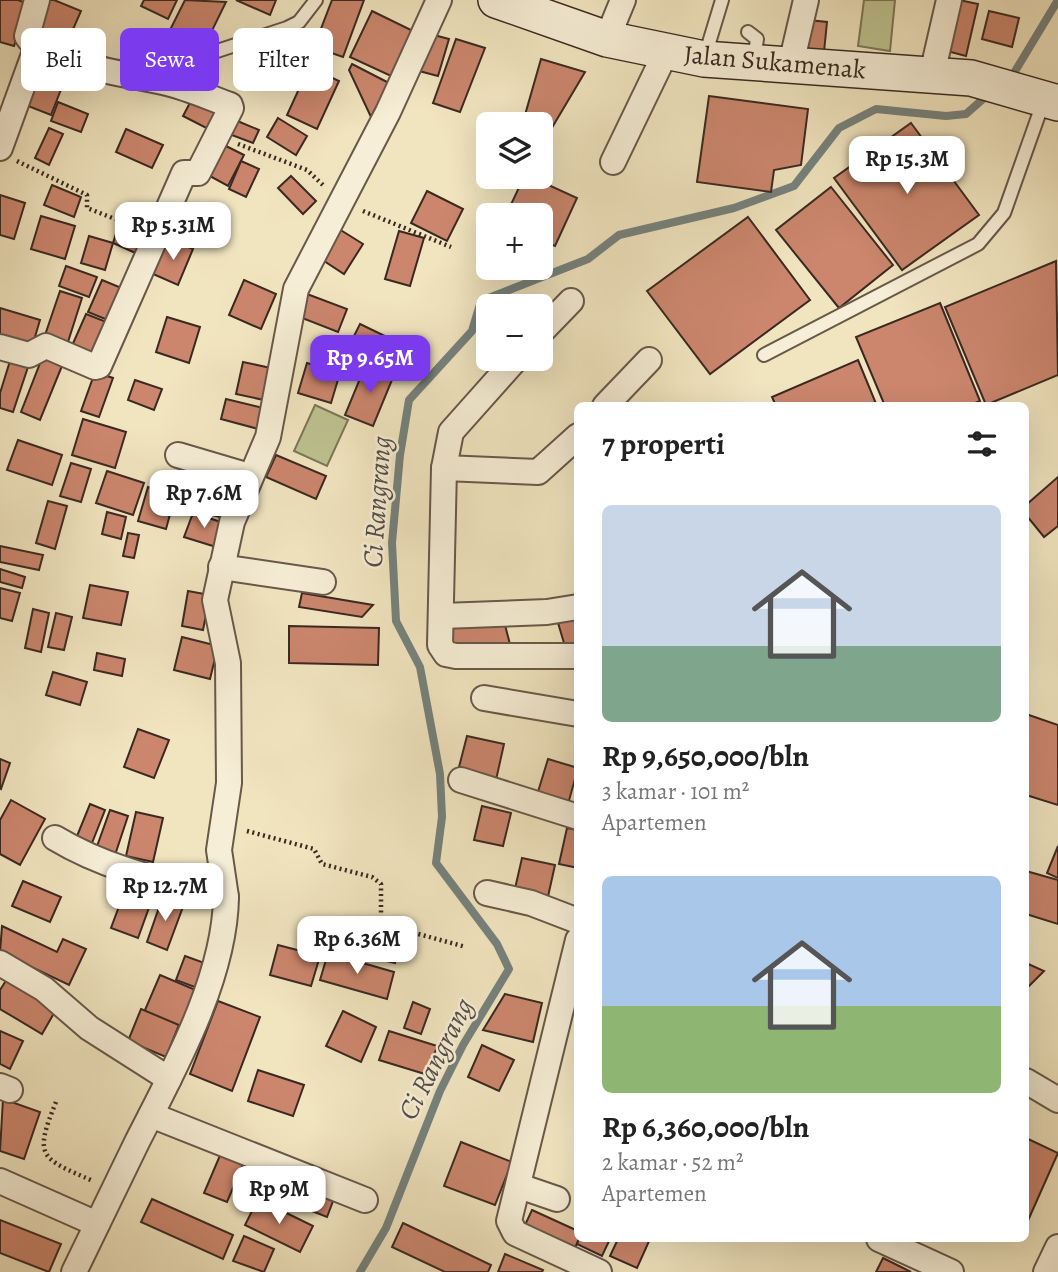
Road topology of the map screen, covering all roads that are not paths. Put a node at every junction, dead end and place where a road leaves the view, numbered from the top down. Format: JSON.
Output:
{"nodes":[{"id":1,"x":37,"y":0,"type":"edge"},
{"id":2,"x":316,"y":0,"type":"edge"},
{"id":3,"x":439,"y":0,"type":"edge"},
{"id":4,"x":495,"y":0,"type":"edge"},
{"id":5,"x":623,"y":0,"type":"edge"},
{"id":6,"x":722,"y":0,"type":"edge"},
{"id":7,"x":806,"y":0,"type":"edge"},
{"id":8,"x":949,"y":0,"type":"edge"},
{"id":9,"x":29,"y":28,"type":"edge"},
{"id":10,"x":607,"y":38,"type":"junction"},
{"id":11,"x":219,"y":50,"type":"edge"},
{"id":12,"x":666,"y":52,"type":"junction"},
{"id":13,"x":704,"y":60,"type":"junction"},
{"id":14,"x":791,"y":64,"type":"junction"},
{"id":15,"x":106,"y":72,"type":"edge"},
{"id":16,"x":932,"y":74,"type":"junction"},
{"id":17,"x":24,"y":91,"type":"edge"},
{"id":18,"x":1040,"y":97,"type":"edge"},
{"id":19,"x":7,"y":153,"type":"edge"},
{"id":20,"x":613,"y":162,"type":"dead end"},
{"id":21,"x":571,"y":300,"type":"dead end"},
{"id":22,"x":553,"y":319,"type":"edge"},
{"id":23,"x":0,"y":347,"type":"edge"},
{"id":24,"x":764,"y":355,"type":"dead end"},
{"id":25,"x":649,"y":360,"type":"dead end"},
{"id":26,"x":505,"y":371,"type":"edge"},
{"id":27,"x":609,"y":402,"type":"edge"},
{"id":28,"x":574,"y":440,"type":"edge"},
{"id":29,"x":178,"y":455,"type":"dead end"},
{"id":30,"x":444,"y":468,"type":"junction"},
{"id":31,"x":249,"y":476,"type":"junction"},
{"id":32,"x":221,"y":567,"type":"junction"},
{"id":33,"x":323,"y":582,"type":"dead end"},
{"id":34,"x":574,"y":608,"type":"edge"},
{"id":35,"x":442,"y":616,"type":"junction"},
{"id":36,"x":574,"y":656,"type":"edge"},
{"id":37,"x":484,"y":698,"type":"dead end"},
{"id":38,"x":574,"y":713,"type":"edge"},
{"id":39,"x":461,"y":780,"type":"dead end"},
{"id":40,"x":574,"y":816,"type":"edge"},
{"id":41,"x":55,"y":838,"type":"dead end"},
{"id":42,"x":487,"y":893,"type":"dead end"},
{"id":43,"x":226,"y":897,"type":"junction"},
{"id":44,"x":574,"y":919,"type":"edge"},
{"id":45,"x":574,"y":957,"type":"edge"},
{"id":46,"x":0,"y":963,"type":"edge"},
{"id":47,"x":169,"y":1079,"type":"junction"},
{"id":48,"x":1029,"y":1083,"type":"edge"},
{"id":49,"x":1058,"y":1100,"type":"edge"},
{"id":50,"x":151,"y":1115,"type":"junction"},
{"id":51,"x":0,"y":1181,"type":"edge"},
{"id":52,"x":519,"y":1186,"type":"junction"},
{"id":53,"x":556,"y":1199,"type":"dead end"},
{"id":54,"x":365,"y":1200,"type":"dead end"},
{"id":55,"x":97,"y":1224,"type":"junction"},
{"id":56,"x":886,"y":1242,"type":"edge"},
{"id":57,"x":1058,"y":1247,"type":"edge"},
{"id":58,"x":74,"y":1272,"type":"edge"},
{"id":59,"x":599,"y":1272,"type":"edge"},
{"id":60,"x":951,"y":1272,"type":"edge"},
{"id":61,"x":1046,"y":1272,"type":"edge"}],
"edges":[{"from":1,"to":9,"type":"street"},
{"from":2,"to":11,"type":"lane"},
{"from":3,"to":31,"type":"street"},
{"from":4,"to":10,"type":"main road","name":"Jalan Sukamenak"},
{"from":5,"to":10,"type":"street"},
{"from":6,"to":13,"type":"lane"},
{"from":7,"to":14,"type":"street"},
{"from":8,"to":16,"type":"street"},
{"from":10,"to":12,"type":"main road","name":"Jalan Sukamenak"},
{"from":12,"to":13,"type":"main road","name":"Jalan Sukamenak"},
{"from":12,"to":20,"type":"street"},
{"from":13,"to":14,"type":"main road","name":"Jalan Sukamenak"},
{"from":14,"to":16,"type":"main road","name":"Jalan Sukamenak"},
{"from":15,"to":23,"type":"street"},
{"from":16,"to":18,"type":"main road","name":"Jalan Sukamenak"},
{"from":17,"to":19,"type":"street"},
{"from":18,"to":24,"type":"lane"},
{"from":21,"to":22,"type":"street"},
{"from":25,"to":27,"type":"street"},
{"from":26,"to":30,"type":"street"},
{"from":28,"to":30,"type":"street"},
{"from":29,"to":31,"type":"street"},
{"from":30,"to":35,"type":"street"},
{"from":31,"to":32,"type":"street"},
{"from":32,"to":33,"type":"street"},
{"from":32,"to":43,"type":"street"},
{"from":34,"to":35,"type":"street"},
{"from":35,"to":36,"type":"street"},
{"from":37,"to":38,"type":"street"},
{"from":39,"to":40,"type":"street"},
{"from":41,"to":43,"type":"street"},
{"from":42,"to":44,"type":"street"},
{"from":43,"to":47,"type":"street"},
{"from":45,"to":52,"type":"street"},
{"from":46,"to":47,"type":"street"},
{"from":47,"to":50,"type":"street"},
{"from":48,"to":49,"type":"street"},
{"from":50,"to":54,"type":"street"},
{"from":50,"to":55,"type":"street"},
{"from":51,"to":55,"type":"street"},
{"from":52,"to":53,"type":"street"},
{"from":52,"to":59,"type":"street"},
{"from":55,"to":58,"type":"street"},
{"from":56,"to":60,"type":"street"},
{"from":57,"to":61,"type":"street"}]}
